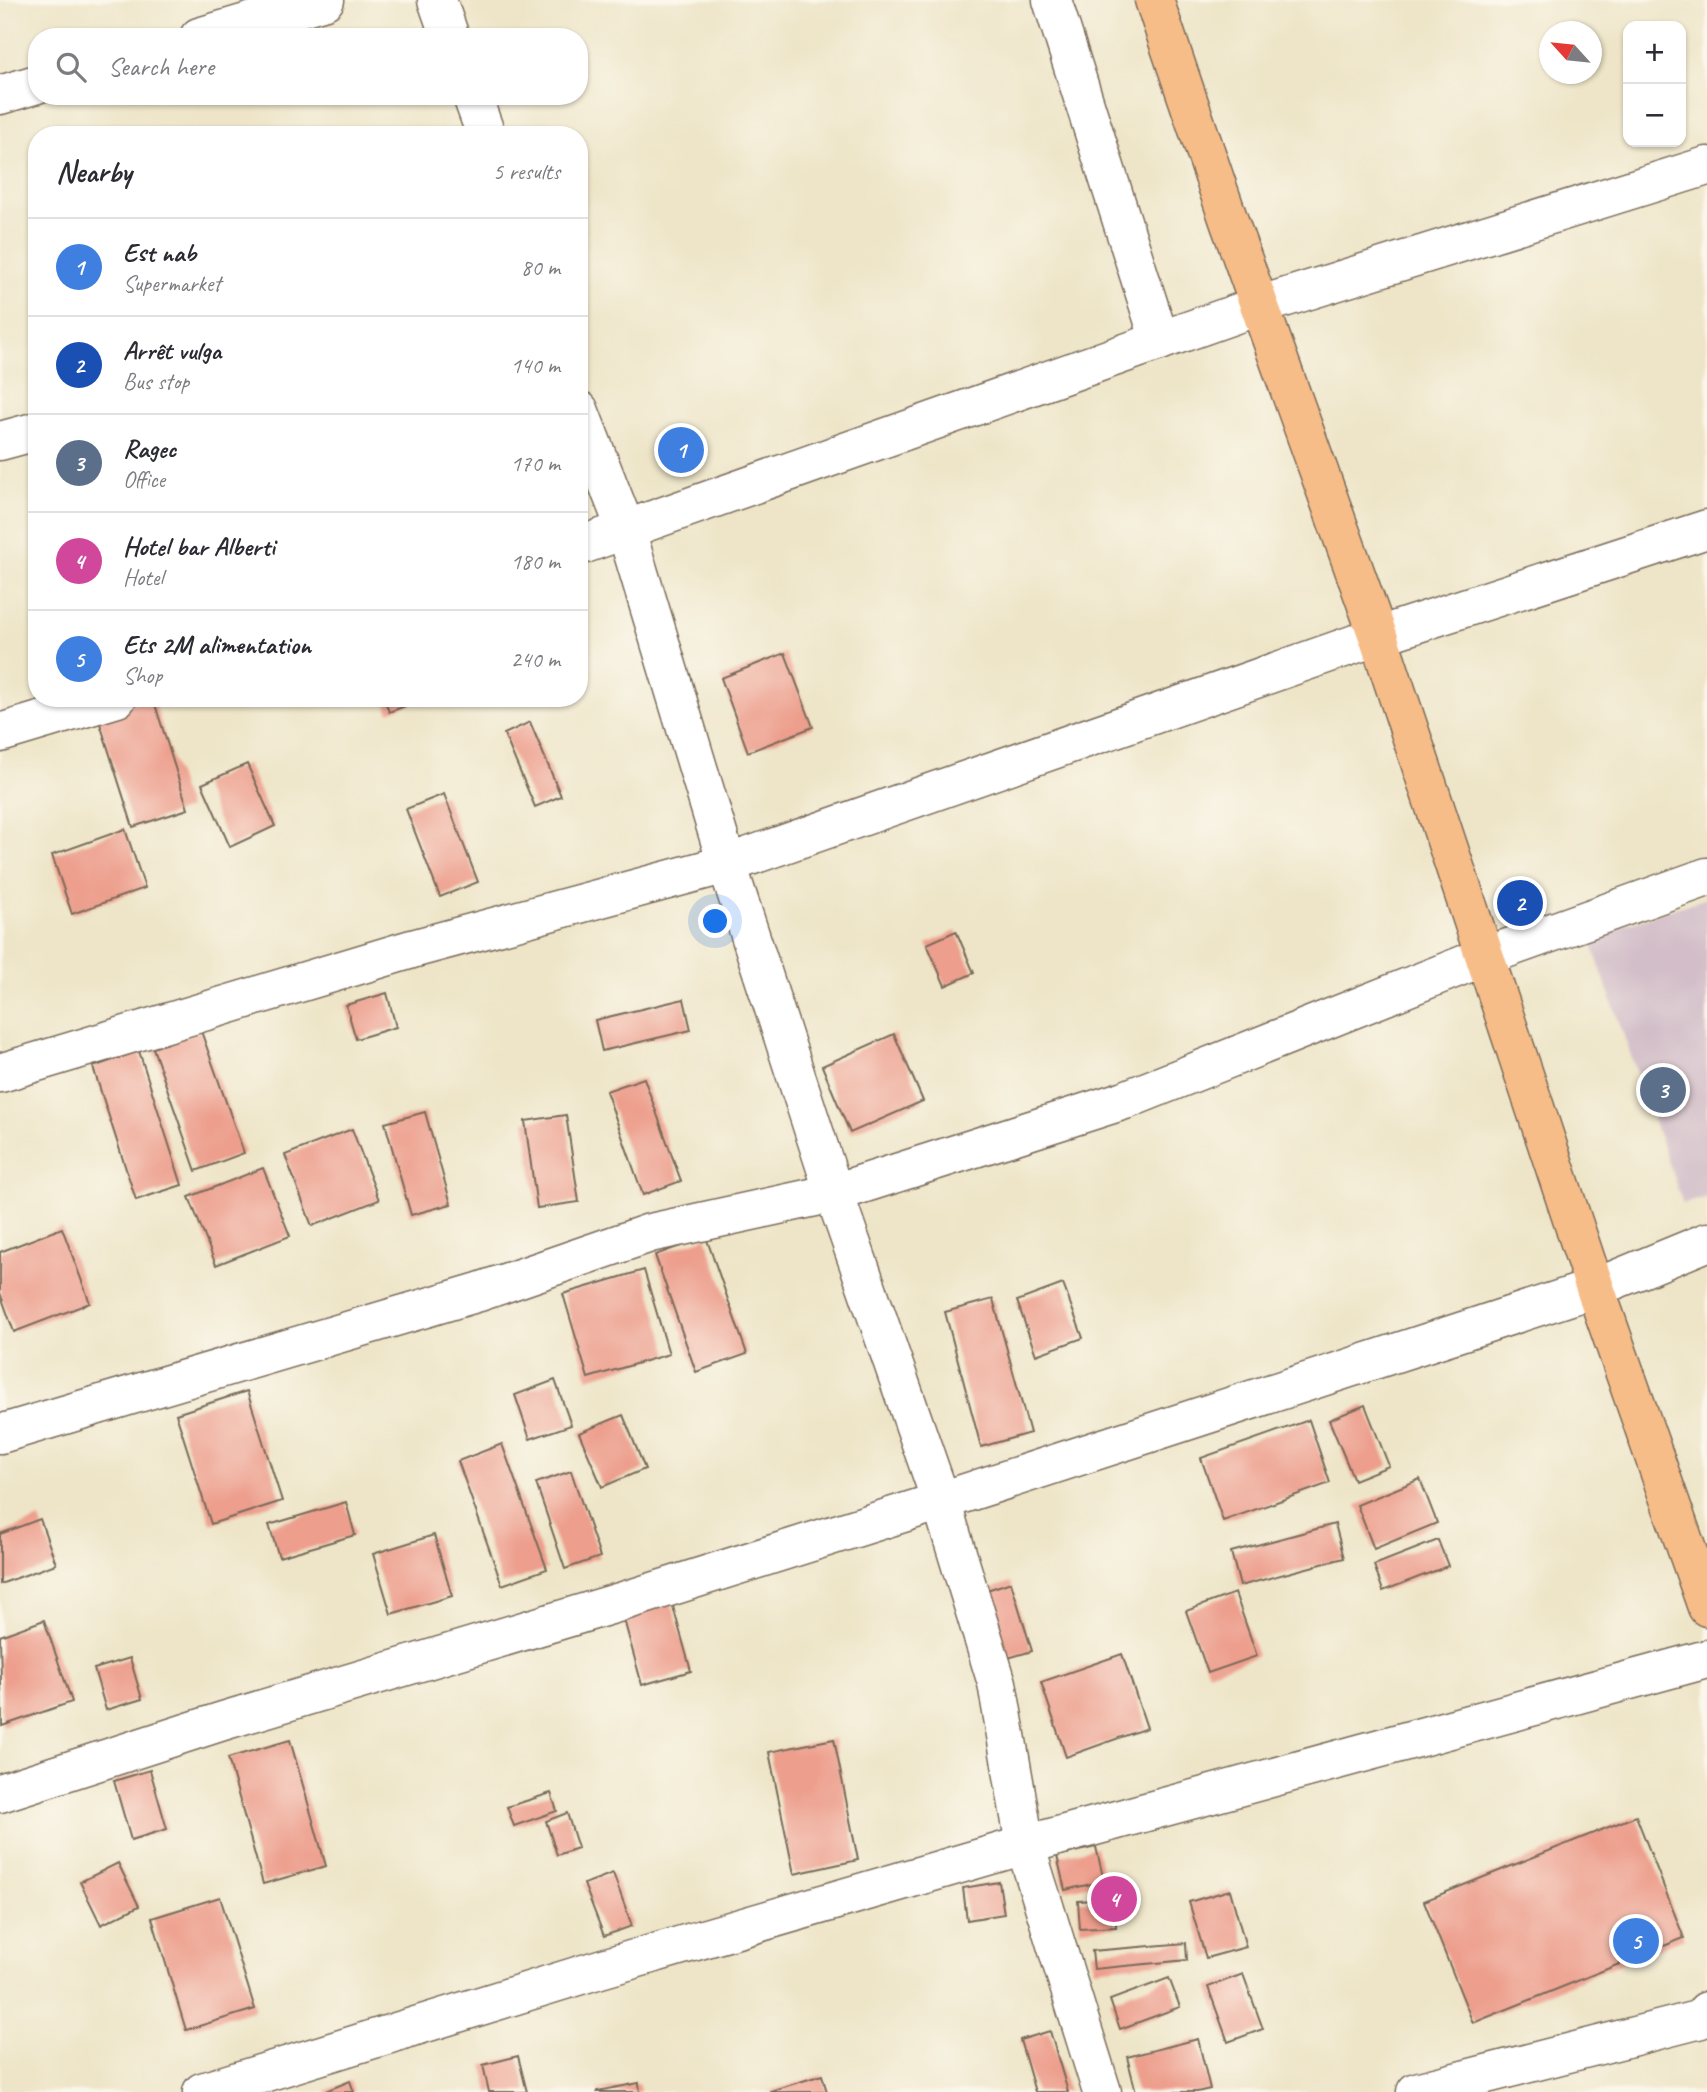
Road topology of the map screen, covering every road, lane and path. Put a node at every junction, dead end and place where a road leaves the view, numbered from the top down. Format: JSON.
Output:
{"nodes":[{"id":1,"x":325,"y":0,"type":"edge"},
{"id":2,"x":437,"y":0,"type":"edge"},
{"id":3,"x":1052,"y":0,"type":"edge"},
{"id":4,"x":1154,"y":0,"type":"edge"},
{"id":5,"x":230,"y":28,"type":"edge"},
{"id":6,"x":447,"y":28,"type":"edge"},
{"id":7,"x":28,"y":87,"type":"edge"},
{"id":8,"x":0,"y":95,"type":"edge"},
{"id":9,"x":475,"y":105,"type":"edge"},
{"id":10,"x":482,"y":126,"type":"edge"},
{"id":11,"x":1707,"y":166,"type":"edge"},
{"id":12,"x":1261,"y":305,"type":"junction"},
{"id":13,"x":1160,"y":341,"type":"junction"},
{"id":14,"x":28,"y":433,"type":"edge"},
{"id":15,"x":588,"y":433,"type":"edge"},
{"id":16,"x":0,"y":441,"type":"edge"},
{"id":17,"x":1707,"y":529,"type":"edge"},
{"id":18,"x":626,"y":530,"type":"junction"},
{"id":19,"x":588,"y":543,"type":"edge"},
{"id":20,"x":1378,"y":636,"type":"junction"},
{"id":21,"x":87,"y":707,"type":"edge"},
{"id":22,"x":0,"y":733,"type":"edge"},
{"id":23,"x":727,"y":864,"type":"junction"},
{"id":24,"x":1707,"y":877,"type":"edge"},
{"id":25,"x":1486,"y":956,"type":"junction"},
{"id":26,"x":0,"y":1073,"type":"edge"},
{"id":27,"x":834,"y":1193,"type":"junction"},
{"id":28,"x":1707,"y":1242,"type":"edge"},
{"id":29,"x":1595,"y":1288,"type":"junction"},
{"id":30,"x":0,"y":1434,"type":"edge"},
{"id":31,"x":941,"y":1501,"type":"junction"},
{"id":32,"x":1701,"y":1569,"type":"edge"},
{"id":33,"x":1707,"y":1607,"type":"edge"},
{"id":34,"x":1707,"y":1659,"type":"edge"},
{"id":35,"x":0,"y":1793,"type":"edge"},
{"id":36,"x":1024,"y":1845,"type":"junction"},
{"id":37,"x":1705,"y":2023,"type":"edge"},
{"id":38,"x":202,"y":2092,"type":"edge"},
{"id":39,"x":1102,"y":2092,"type":"edge"},
{"id":40,"x":1416,"y":2092,"type":"edge"}],
"edges":[{"from":1,"to":5,"type":"street"},
{"from":2,"to":6,"type":"street"},
{"from":3,"to":13,"type":"street"},
{"from":4,"to":12,"type":"highway"},
{"from":7,"to":8,"type":"street"},
{"from":9,"to":10,"type":"street"},
{"from":11,"to":12,"type":"street"},
{"from":12,"to":13,"type":"street"},
{"from":12,"to":20,"type":"highway"},
{"from":13,"to":18,"type":"street"},
{"from":14,"to":16,"type":"street"},
{"from":15,"to":18,"type":"street"},
{"from":17,"to":20,"type":"street"},
{"from":18,"to":19,"type":"street"},
{"from":18,"to":23,"type":"street"},
{"from":20,"to":23,"type":"street"},
{"from":20,"to":25,"type":"highway"},
{"from":21,"to":22,"type":"street"},
{"from":23,"to":26,"type":"street"},
{"from":23,"to":27,"type":"street"},
{"from":24,"to":25,"type":"street"},
{"from":25,"to":27,"type":"street"},
{"from":25,"to":29,"type":"highway"},
{"from":27,"to":30,"type":"street"},
{"from":27,"to":31,"type":"street"},
{"from":28,"to":29,"type":"street"},
{"from":29,"to":31,"type":"street"},
{"from":29,"to":32,"type":"highway"},
{"from":31,"to":35,"type":"street"},
{"from":31,"to":36,"type":"street"},
{"from":32,"to":33,"type":"highway"},
{"from":34,"to":36,"type":"street"},
{"from":36,"to":38,"type":"street"},
{"from":36,"to":39,"type":"street"},
{"from":37,"to":40,"type":"street"}]}
